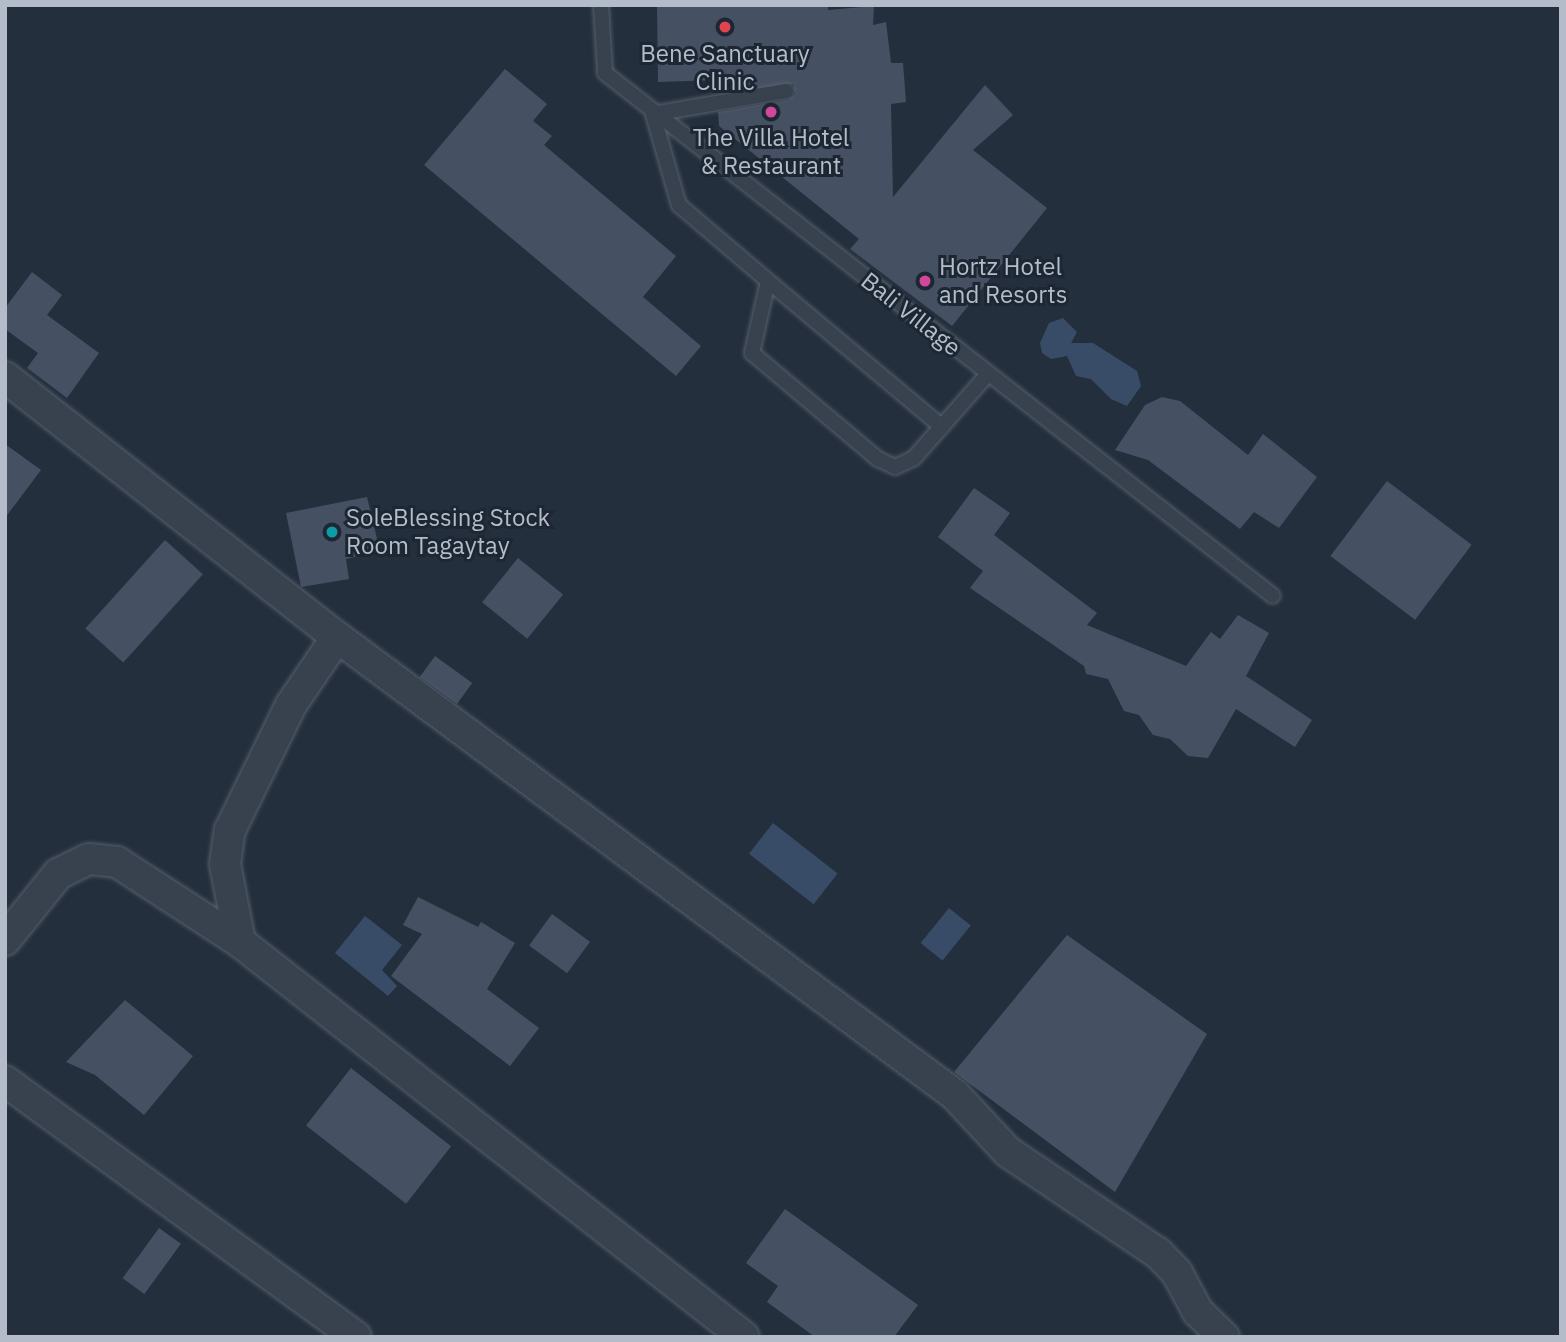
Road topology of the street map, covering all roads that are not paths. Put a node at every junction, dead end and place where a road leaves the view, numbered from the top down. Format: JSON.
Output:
{"nodes":[{"id":1,"x":601,"y":5,"type":"edge"},
{"id":2,"x":786,"y":91,"type":"dead end"},
{"id":3,"x":653,"y":114,"type":"junction"},
{"id":4,"x":768,"y":281,"type":"junction"},
{"id":5,"x":988,"y":374,"type":"junction"},
{"id":6,"x":5,"y":377,"type":"edge"},
{"id":7,"x":942,"y":427,"type":"junction"},
{"id":8,"x":1273,"y":596,"type":"dead end"},
{"id":9,"x":337,"y":637,"type":"junction"},
{"id":10,"x":5,"y":940,"type":"edge"},
{"id":11,"x":240,"y":943,"type":"junction"},
{"id":12,"x":5,"y":1081,"type":"edge"},
{"id":13,"x":356,"y":1337,"type":"edge"},
{"id":14,"x":744,"y":1337,"type":"edge"},
{"id":15,"x":1224,"y":1337,"type":"edge"}],
"edges":[{"from":1,"to":3,"type":"lane","name":"Bali Village"},
{"from":2,"to":3,"type":"lane"},
{"from":3,"to":4,"type":"lane"},
{"from":3,"to":5,"type":"lane","name":"Bali Village"},
{"from":4,"to":7,"type":"lane"},
{"from":4,"to":7,"type":"lane"},
{"from":5,"to":7,"type":"lane"},
{"from":5,"to":8,"type":"lane","name":"Bali Village"},
{"from":6,"to":9,"type":"street"},
{"from":9,"to":11,"type":"street"},
{"from":9,"to":15,"type":"street"},
{"from":10,"to":11,"type":"street"},
{"from":11,"to":14,"type":"street"},
{"from":12,"to":13,"type":"street"}]}
